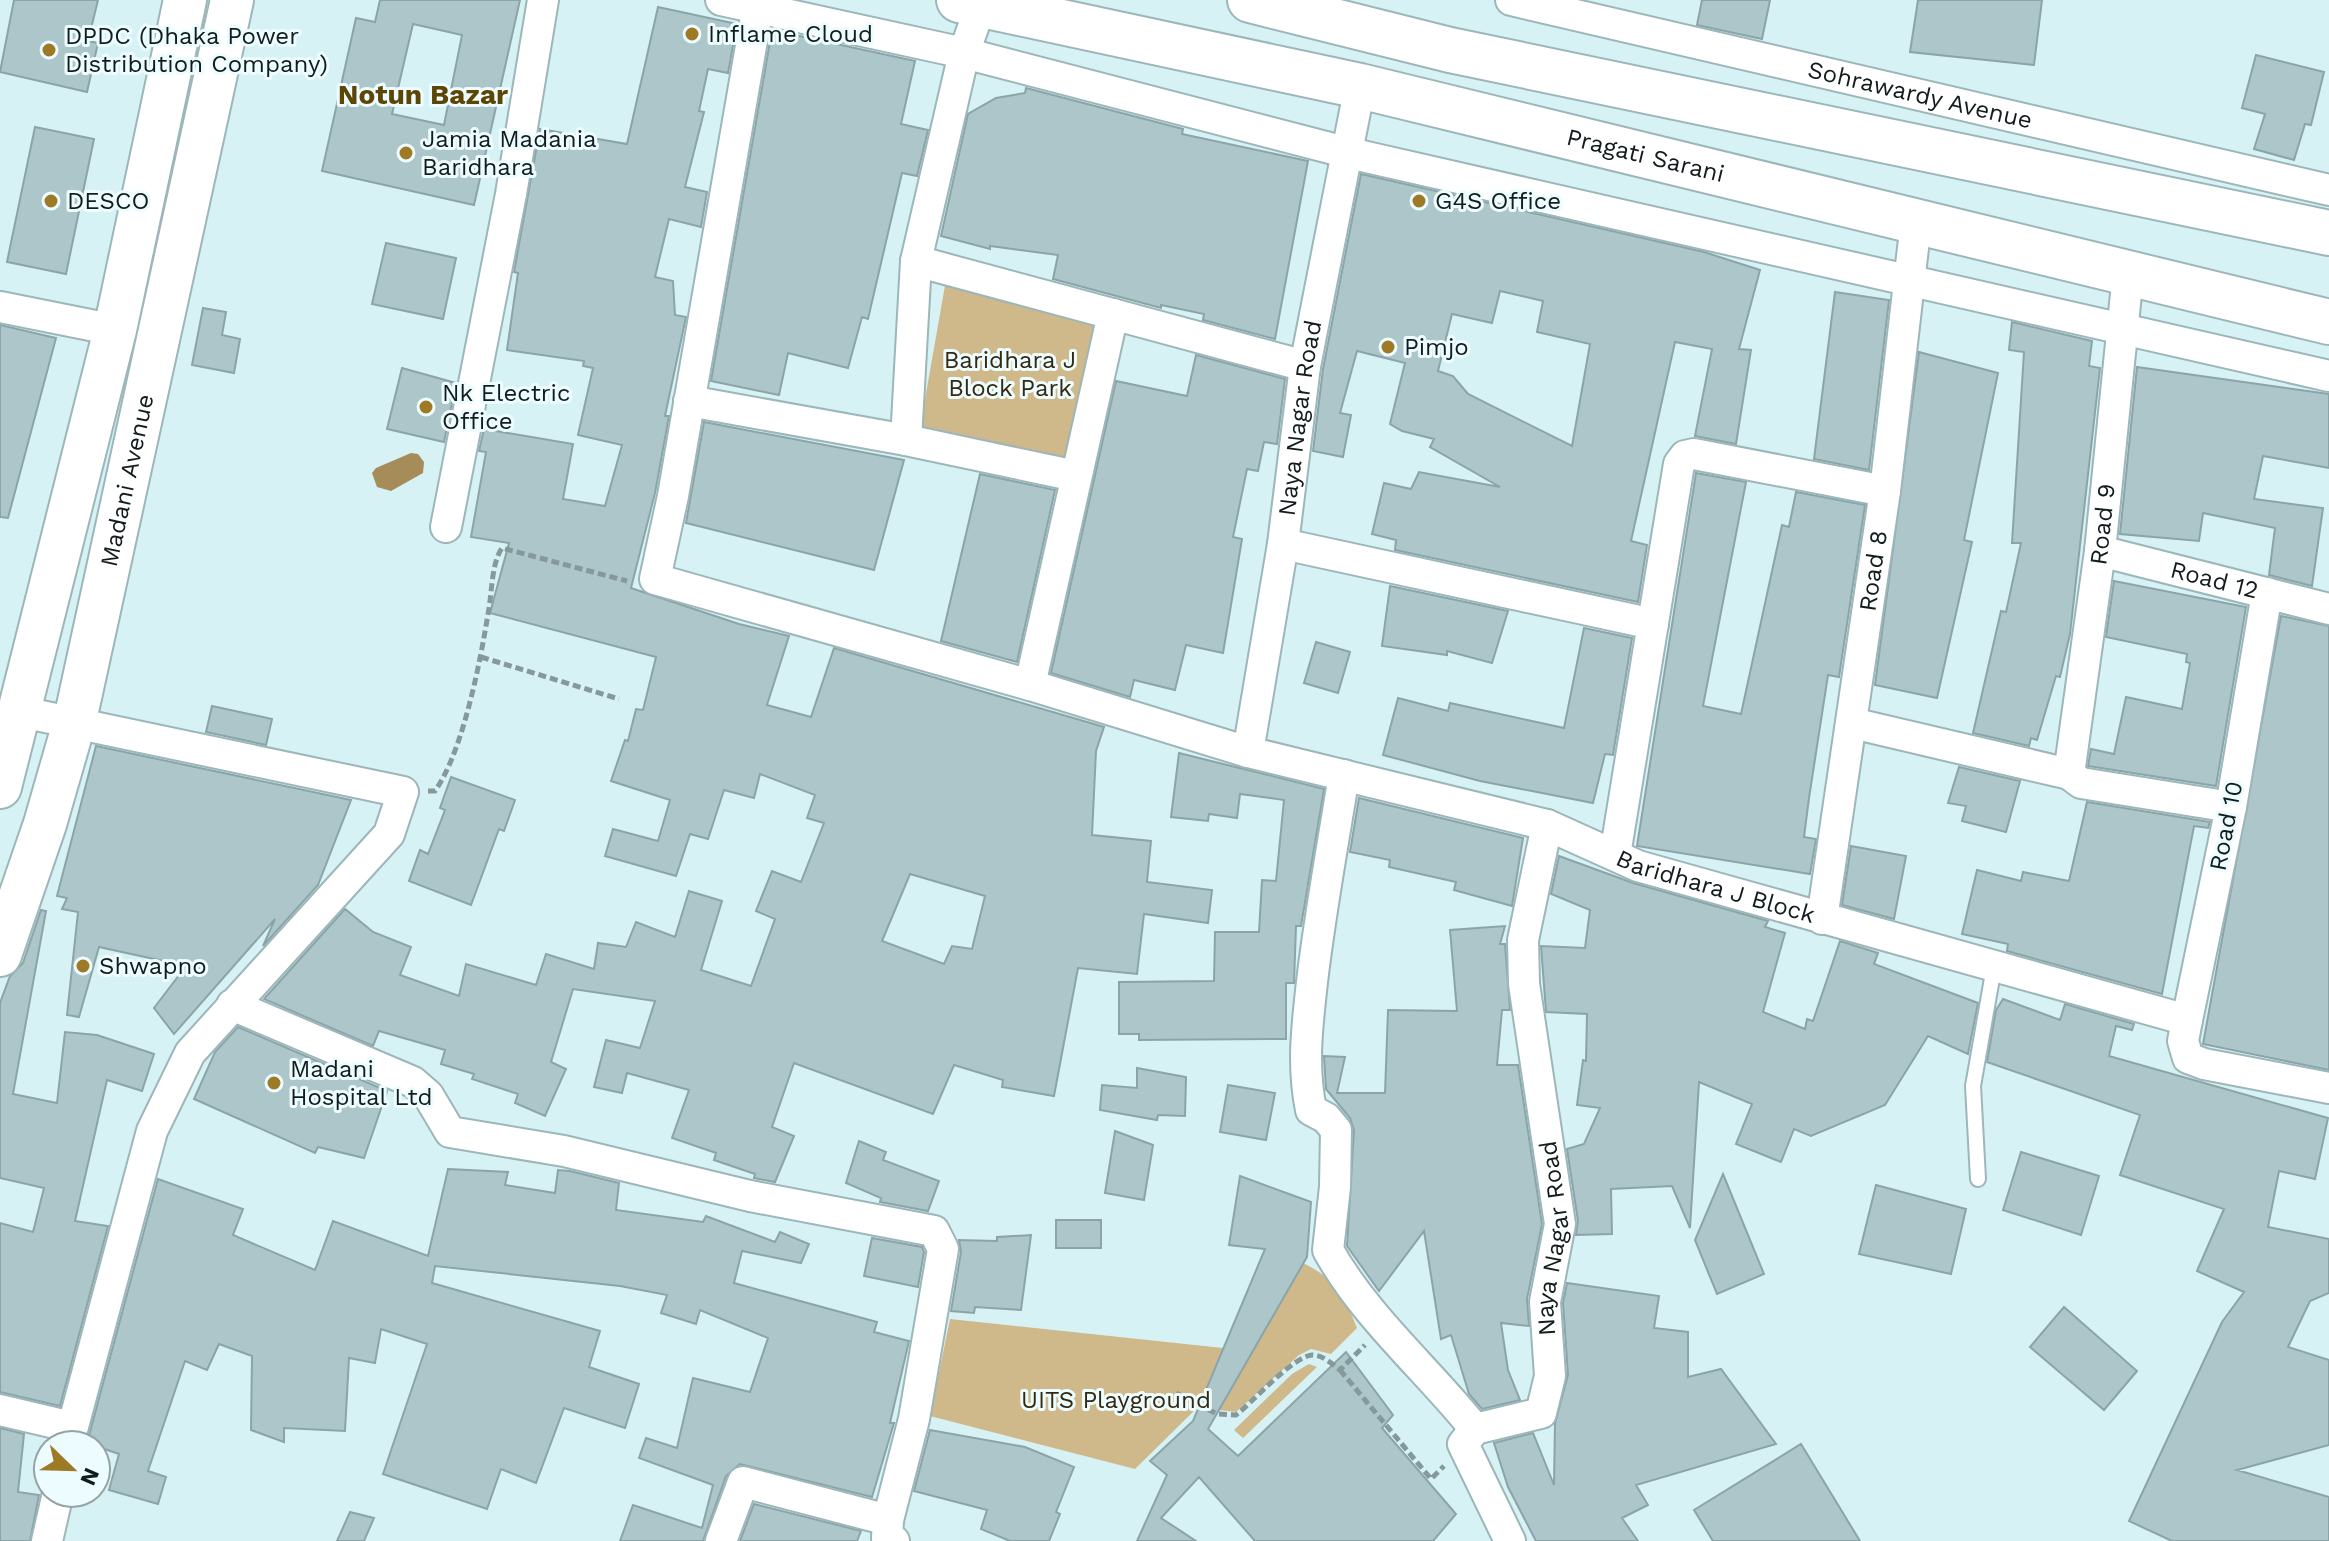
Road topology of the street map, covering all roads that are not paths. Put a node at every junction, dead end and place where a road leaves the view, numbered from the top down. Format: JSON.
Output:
{"nodes":[{"id":1,"x":185,"y":0,"type":"edge"},
{"id":2,"x":232,"y":0,"type":"edge"},
{"id":3,"x":543,"y":0,"type":"edge"},
{"id":4,"x":721,"y":0,"type":"edge"},
{"id":5,"x":1250,"y":0,"type":"edge"},
{"id":6,"x":1511,"y":0,"type":"edge"},
{"id":7,"x":970,"y":2,"type":"edge"},
{"id":8,"x":759,"y":4,"type":"edge"},
{"id":9,"x":1456,"y":51,"type":"junction"},
{"id":10,"x":964,"y":53,"type":"junction"},
{"id":11,"x":169,"y":77,"type":"junction"},
{"id":12,"x":213,"y":86,"type":"junction"},
{"id":13,"x":1360,"y":86,"type":"junction"},
{"id":14,"x":1444,"y":107,"type":"junction"},
{"id":15,"x":1349,"y":153,"type":"junction"},
{"id":16,"x":2329,"y":190,"type":"edge"},
{"id":17,"x":1916,"y":222,"type":"junction"},
{"id":18,"x":2329,"y":233,"type":"edge"},
{"id":19,"x":916,"y":261,"type":"junction"},
{"id":20,"x":2128,"y":274,"type":"junction"},
{"id":21,"x":1909,"y":281,"type":"junction"},
{"id":22,"x":0,"y":307,"type":"edge"},
{"id":23,"x":1113,"y":314,"type":"junction"},
{"id":24,"x":2329,"y":322,"type":"edge"},
{"id":25,"x":2121,"y":328,"type":"junction"},
{"id":26,"x":115,"y":330,"type":"junction"},
{"id":27,"x":1305,"y":366,"type":"junction"},
{"id":28,"x":2329,"y":376,"type":"edge"},
{"id":29,"x":689,"y":401,"type":"junction"},
{"id":30,"x":906,"y":440,"type":"junction"},
{"id":31,"x":1076,"y":476,"type":"junction"},
{"id":32,"x":1885,"y":491,"type":"junction"},
{"id":33,"x":446,"y":527,"type":"dead end"},
{"id":34,"x":1283,"y":544,"type":"junction"},
{"id":35,"x":2100,"y":551,"type":"junction"},
{"id":36,"x":2267,"y":593,"type":"junction"},
{"id":37,"x":2329,"y":609,"type":"edge"},
{"id":38,"x":1653,"y":624,"type":"junction"},
{"id":39,"x":1030,"y":685,"type":"junction"},
{"id":40,"x":22,"y":712,"type":"junction"},
{"id":41,"x":75,"y":720,"type":"junction"},
{"id":42,"x":1852,"y":723,"type":"junction"},
{"id":43,"x":1248,"y":752,"type":"junction"},
{"id":44,"x":4,"y":764,"type":"edge"},
{"id":45,"x":2069,"y":774,"type":"junction"},
{"id":46,"x":1344,"y":775,"type":"junction"},
{"id":47,"x":2231,"y":807,"type":"junction"},
{"id":48,"x":1547,"y":825,"type":"junction"},
{"id":49,"x":1615,"y":855,"type":"junction"},
{"id":50,"x":1822,"y":919,"type":"junction"},
{"id":51,"x":0,"y":955,"type":"edge"},
{"id":52,"x":1994,"y":967,"type":"junction"},
{"id":53,"x":232,"y":1005,"type":"junction"},
{"id":54,"x":2187,"y":1020,"type":"junction"},
{"id":55,"x":2329,"y":1088,"type":"edge"},
{"id":56,"x":1978,"y":1179,"type":"dead end"},
{"id":57,"x":0,"y":1410,"type":"edge"},
{"id":58,"x":51,"y":1429,"type":"edge"},
{"id":59,"x":72,"y":1429,"type":"edge"},
{"id":60,"x":1469,"y":1437,"type":"junction"},
{"id":61,"x":54,"y":1509,"type":"edge"},
{"id":62,"x":891,"y":1531,"type":"edge"},
{"id":63,"x":47,"y":1541,"type":"edge"},
{"id":64,"x":721,"y":1541,"type":"edge"},
{"id":65,"x":1510,"y":1541,"type":"edge"}],
"edges":[{"from":1,"to":11,"type":"main road","name":"Madani Avenue"},
{"from":2,"to":12,"type":"main road","name":"Madani Avenue"},
{"from":3,"to":33,"type":"street"},
{"from":4,"to":8,"type":"street"},
{"from":5,"to":9,"type":"main road"},
{"from":6,"to":16,"type":"street","name":"Sohrawardy Avenue"},
{"from":7,"to":10,"type":"street"},
{"from":7,"to":13,"type":"main road","name":"Pragati Sarani"},
{"from":8,"to":10,"type":"street"},
{"from":8,"to":29,"type":"street"},
{"from":9,"to":14,"type":"main road"},
{"from":9,"to":18,"type":"main road"},
{"from":10,"to":15,"type":"street"},
{"from":10,"to":19,"type":"street"},
{"from":11,"to":12,"type":"main road"},
{"from":11,"to":26,"type":"main road","name":"Madani Avenue"},
{"from":12,"to":41,"type":"main road","name":"Madani Avenue"},
{"from":13,"to":14,"type":"main road","name":"Pragati Sarani"},
{"from":13,"to":15,"type":"street","name":"Naya Nagar Road"},
{"from":14,"to":17,"type":"main road","name":"Pragati Sarani"},
{"from":15,"to":21,"type":"street"},
{"from":15,"to":27,"type":"street","name":"Naya Nagar Road"},
{"from":17,"to":20,"type":"main road","name":"Pragati Sarani"},
{"from":17,"to":21,"type":"street","name":"Road 8"},
{"from":19,"to":23,"type":"street"},
{"from":19,"to":30,"type":"street"},
{"from":20,"to":24,"type":"main road","name":"Pragati Sarani"},
{"from":20,"to":25,"type":"street","name":"Road 9"},
{"from":21,"to":25,"type":"street"},
{"from":21,"to":32,"type":"street","name":"Road 8"},
{"from":22,"to":26,"type":"street"},
{"from":23,"to":27,"type":"street"},
{"from":23,"to":31,"type":"street"},
{"from":25,"to":28,"type":"street"},
{"from":25,"to":35,"type":"street","name":"Road 9"},
{"from":26,"to":40,"type":"main road","name":"Madani Avenue"},
{"from":27,"to":34,"type":"street","name":"Naya Nagar Road"},
{"from":29,"to":30,"type":"street"},
{"from":29,"to":39,"type":"street","name":"Baridhara J Block"},
{"from":30,"to":31,"type":"street"},
{"from":31,"to":39,"type":"street"},
{"from":32,"to":38,"type":"street"},
{"from":32,"to":42,"type":"street","name":"Road 8"},
{"from":34,"to":38,"type":"street"},
{"from":34,"to":43,"type":"street","name":"Naya Nagar Road"},
{"from":35,"to":36,"type":"street","name":"Road 12"},
{"from":35,"to":45,"type":"street","name":"Road 9"},
{"from":36,"to":37,"type":"street","name":"Road 12"},
{"from":36,"to":47,"type":"street","name":"Road 10"},
{"from":38,"to":49,"type":"street"},
{"from":39,"to":43,"type":"street","name":"Baridhara J Block"},
{"from":40,"to":41,"type":"street"},
{"from":40,"to":44,"type":"main road","name":"Madani Avenue"},
{"from":41,"to":51,"type":"main road","name":"Madani Avenue"},
{"from":41,"to":53,"type":"street"},
{"from":42,"to":45,"type":"street"},
{"from":42,"to":50,"type":"street","name":"Road 8"},
{"from":43,"to":46,"type":"street","name":"Baridhara J Block"},
{"from":45,"to":47,"type":"street"},
{"from":46,"to":48,"type":"street","name":"Baridhara J Block"},
{"from":46,"to":60,"type":"street"},
{"from":47,"to":54,"type":"street","name":"Road 10"},
{"from":48,"to":49,"type":"street","name":"Baridhara J Block"},
{"from":48,"to":60,"type":"street","name":"Naya Nagar Road"},
{"from":49,"to":50,"type":"street","name":"Baridhara J Block"},
{"from":50,"to":52,"type":"street","name":"Baridhara J Block"},
{"from":52,"to":54,"type":"street","name":"Baridhara J Block"},
{"from":52,"to":56,"type":"lane"},
{"from":53,"to":59,"type":"street"},
{"from":53,"to":62,"type":"street"},
{"from":54,"to":55,"type":"street","name":"Road 10"},
{"from":57,"to":58,"type":"street"},
{"from":60,"to":65,"type":"street"},
{"from":61,"to":63,"type":"street"},
{"from":62,"to":64,"type":"street"}]}
